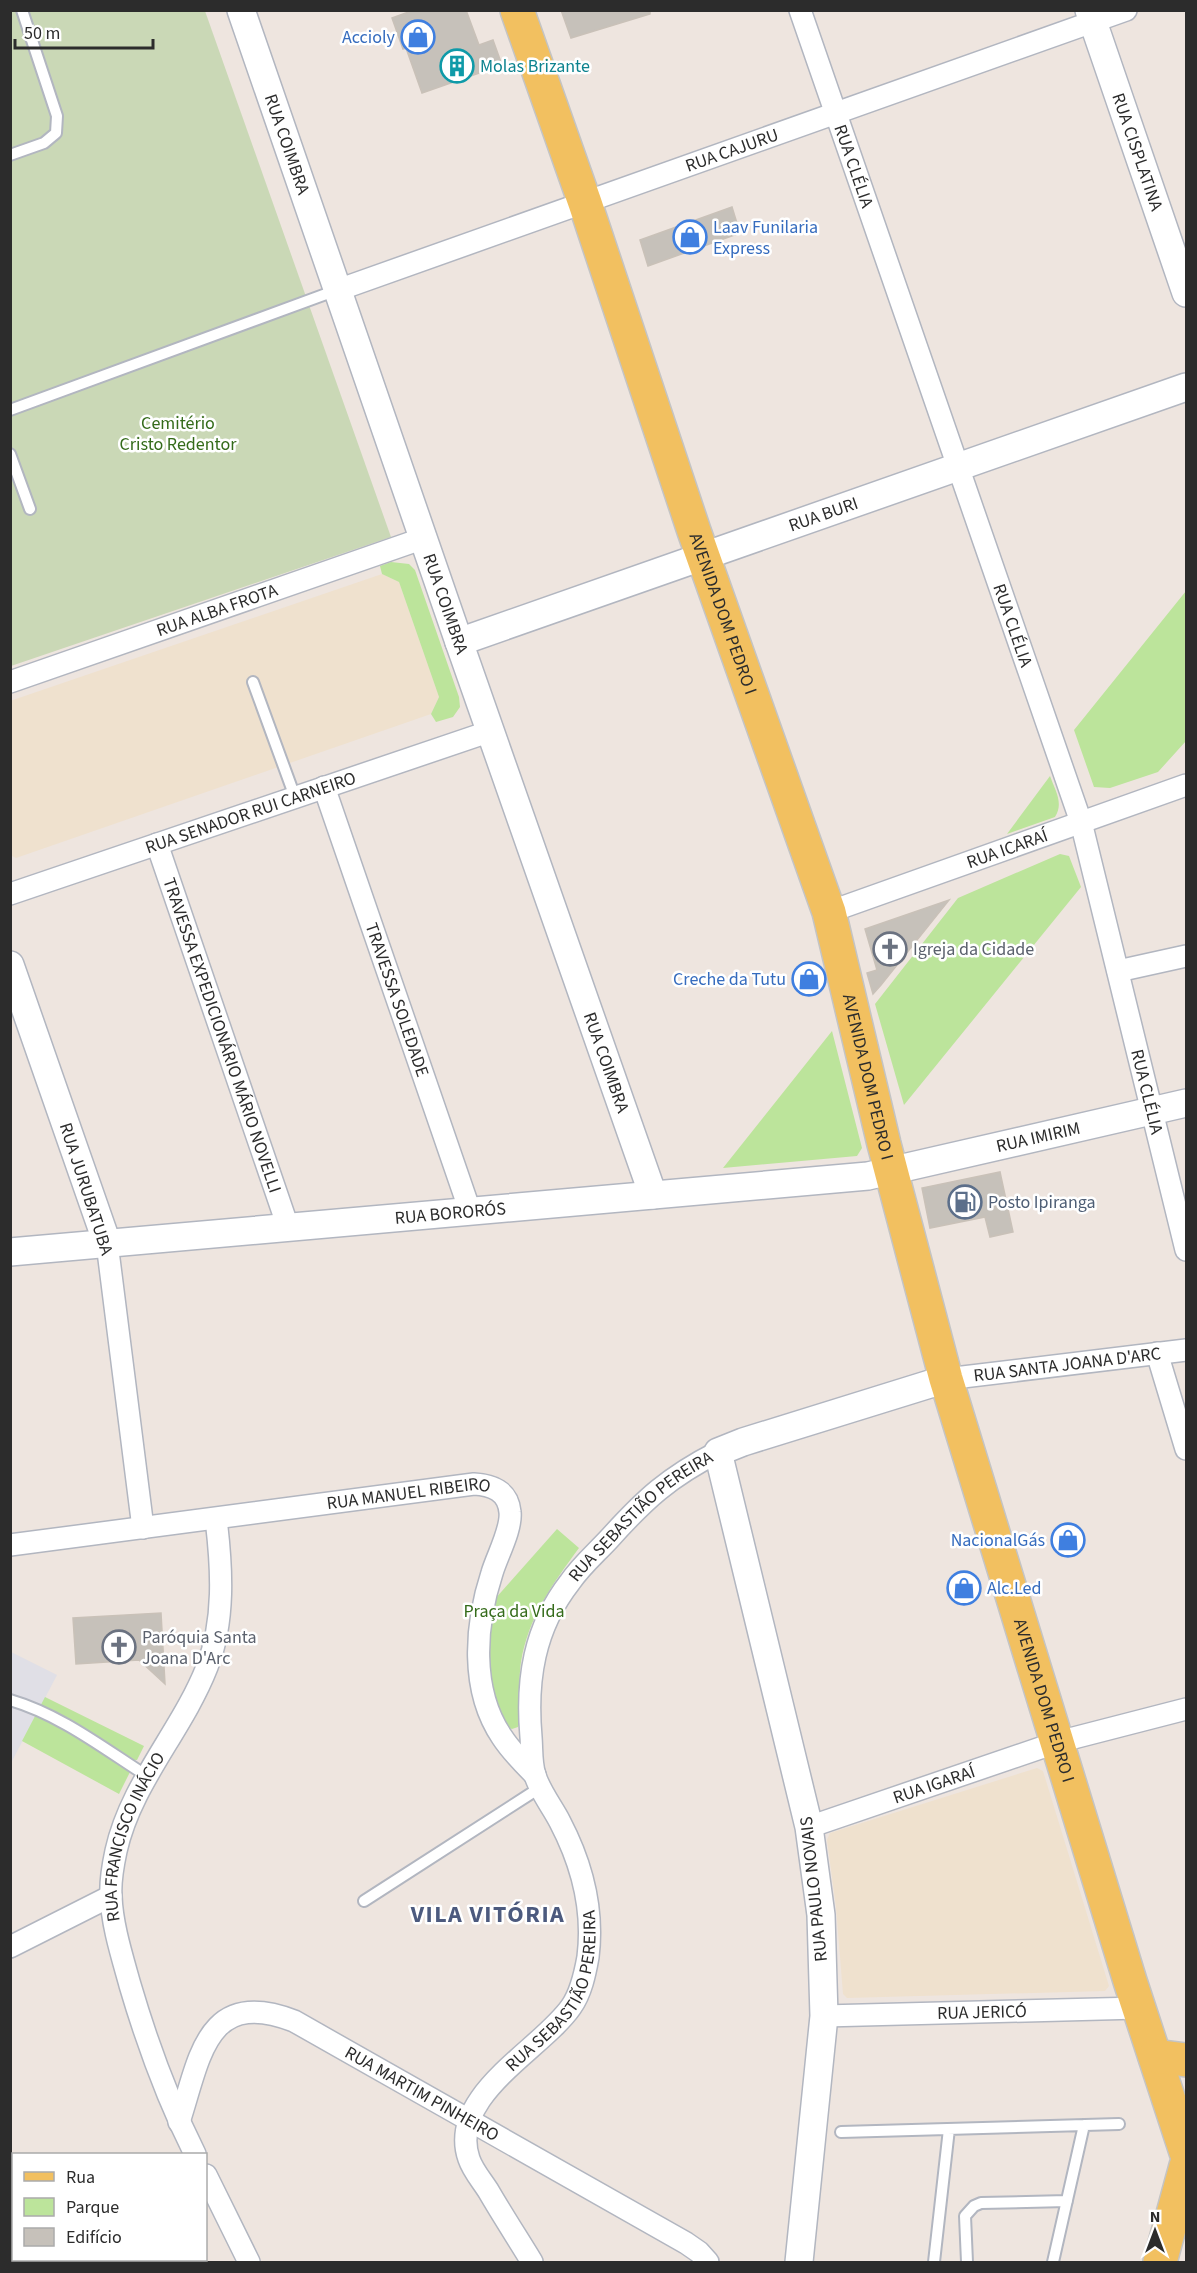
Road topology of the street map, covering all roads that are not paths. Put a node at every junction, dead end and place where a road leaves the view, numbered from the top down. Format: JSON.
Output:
{"nodes":[{"id":1,"x":22,"y":10,"type":"edge"},
{"id":2,"x":241,"y":10,"type":"edge"},
{"id":3,"x":517,"y":10,"type":"edge"},
{"id":4,"x":800,"y":10,"type":"edge"},
{"id":5,"x":1126,"y":10,"type":"edge"},
{"id":6,"x":1091,"y":16,"type":"edge"},
{"id":7,"x":835,"y":113,"type":"junction"},
{"id":8,"x":10,"y":155,"type":"edge"},
{"id":9,"x":585,"y":203,"type":"junction"},
{"id":10,"x":338,"y":290,"type":"junction"},
{"id":11,"x":1186,"y":293,"type":"edge"},
{"id":12,"x":1186,"y":387,"type":"edge"},
{"id":13,"x":10,"y":410,"type":"edge"},
{"id":14,"x":10,"y":454,"type":"edge"},
{"id":15,"x":959,"y":466,"type":"junction"},
{"id":16,"x":30,"y":509,"type":"dead end"},
{"id":17,"x":424,"y":538,"type":"junction"},
{"id":18,"x":703,"y":556,"type":"junction"},
{"id":19,"x":459,"y":642,"type":"junction"},
{"id":20,"x":10,"y":682,"type":"edge"},
{"id":21,"x":253,"y":682,"type":"dead end"},
{"id":22,"x":491,"y":731,"type":"junction"},
{"id":23,"x":1186,"y":785,"type":"edge"},
{"id":24,"x":324,"y":787,"type":"junction"},
{"id":25,"x":295,"y":797,"type":"junction"},
{"id":26,"x":1081,"y":822,"type":"junction"},
{"id":27,"x":157,"y":844,"type":"junction"},
{"id":28,"x":10,"y":894,"type":"edge"},
{"id":29,"x":829,"y":912,"type":"junction"},
{"id":30,"x":1186,"y":956,"type":"edge"},
{"id":31,"x":10,"y":965,"type":"edge"},
{"id":32,"x":1118,"y":971,"type":"junction"},
{"id":33,"x":1186,"y":1103,"type":"edge"},
{"id":34,"x":1152,"y":1111,"type":"junction"},
{"id":35,"x":891,"y":1171,"type":"junction"},
{"id":36,"x":653,"y":1195,"type":"junction"},
{"id":37,"x":470,"y":1211,"type":"junction"},
{"id":38,"x":288,"y":1227,"type":"junction"},
{"id":39,"x":107,"y":1243,"type":"junction"},
{"id":40,"x":1186,"y":1250,"type":"edge"},
{"id":41,"x":10,"y":1252,"type":"edge"},
{"id":42,"x":1186,"y":1350,"type":"edge"},
{"id":43,"x":1157,"y":1353,"type":"junction"},
{"id":44,"x":946,"y":1379,"type":"junction"},
{"id":45,"x":1186,"y":1449,"type":"edge"},
{"id":46,"x":717,"y":1452,"type":"junction"},
{"id":47,"x":216,"y":1519,"type":"junction"},
{"id":48,"x":143,"y":1528,"type":"junction"},
{"id":49,"x":10,"y":1545,"type":"edge"},
{"id":50,"x":10,"y":1700,"type":"edge"},
{"id":51,"x":1186,"y":1709,"type":"edge"},
{"id":52,"x":1058,"y":1742,"type":"junction"},
{"id":53,"x":147,"y":1776,"type":"junction"},
{"id":54,"x":538,"y":1781,"type":"junction"},
{"id":55,"x":809,"y":1827,"type":"junction"},
{"id":56,"x":111,"y":1896,"type":"junction"},
{"id":57,"x":364,"y":1901,"type":"dead end"},
{"id":58,"x":10,"y":1947,"type":"edge"},
{"id":59,"x":1139,"y":2008,"type":"junction"},
{"id":60,"x":824,"y":2016,"type":"junction"},
{"id":61,"x":1171,"y":2058,"type":"edge"},
{"id":62,"x":179,"y":2122,"type":"junction"},
{"id":63,"x":469,"y":2122,"type":"junction"},
{"id":64,"x":1119,"y":2124,"type":"dead end"},
{"id":65,"x":1084,"y":2125,"type":"junction"},
{"id":66,"x":949,"y":2129,"type":"junction"},
{"id":67,"x":841,"y":2132,"type":"dead end"},
{"id":68,"x":1186,"y":2152,"type":"edge"},
{"id":69,"x":194,"y":2153,"type":"edge"},
{"id":70,"x":1186,"y":2166,"type":"edge"},
{"id":71,"x":207,"y":2177,"type":"edge"},
{"id":72,"x":1067,"y":2201,"type":"junction"},
{"id":73,"x":249,"y":2262,"type":"edge"},
{"id":74,"x":532,"y":2262,"type":"edge"},
{"id":75,"x":708,"y":2262,"type":"edge"},
{"id":76,"x":804,"y":2262,"type":"edge"},
{"id":77,"x":934,"y":2262,"type":"edge"},
{"id":78,"x":967,"y":2262,"type":"edge"},
{"id":79,"x":1053,"y":2262,"type":"edge"},
{"id":80,"x":1160,"y":2262,"type":"edge"}],
"edges":[{"from":1,"to":8,"type":"lane"},
{"from":2,"to":10,"type":"street","name":"RUA COIMBRA"},
{"from":3,"to":9,"type":"main road","name":"AVENIDA DOM PEDRO I"},
{"from":4,"to":7,"type":"street","name":"RUA CLÉLIA"},
{"from":5,"to":6,"type":"street","name":"RUA CAJURU"},
{"from":6,"to":7,"type":"street","name":"RUA CAJURU"},
{"from":6,"to":11,"type":"street","name":"RUA CISPLATINA"},
{"from":7,"to":9,"type":"street","name":"RUA CAJURU"},
{"from":7,"to":15,"type":"street","name":"RUA CLÉLIA"},
{"from":9,"to":10,"type":"street","name":"RUA CAJURU"},
{"from":9,"to":18,"type":"main road","name":"AVENIDA DOM PEDRO I"},
{"from":10,"to":13,"type":"lane"},
{"from":10,"to":17,"type":"street","name":"RUA COIMBRA"},
{"from":12,"to":15,"type":"street","name":"RUA BURI"},
{"from":14,"to":16,"type":"lane"},
{"from":15,"to":18,"type":"street","name":"RUA BURI"},
{"from":15,"to":26,"type":"street","name":"RUA CLÉLIA"},
{"from":17,"to":19,"type":"street","name":"RUA COIMBRA"},
{"from":17,"to":20,"type":"street","name":"RUA ALBA FROTA"},
{"from":18,"to":19,"type":"street","name":"RUA BURI"},
{"from":18,"to":29,"type":"main road","name":"AVENIDA DOM PEDRO I"},
{"from":19,"to":22,"type":"street","name":"RUA COIMBRA"},
{"from":21,"to":25,"type":"lane"},
{"from":22,"to":24,"type":"street","name":"RUA SENADOR RUI CARNEIRO"},
{"from":22,"to":36,"type":"street","name":"RUA COIMBRA"},
{"from":23,"to":26,"type":"street","name":"RUA ICARAÍ"},
{"from":24,"to":25,"type":"street","name":"RUA SENADOR RUI CARNEIRO"},
{"from":24,"to":37,"type":"street","name":"TRAVESSA SOLEDADE"},
{"from":25,"to":27,"type":"street","name":"RUA SENADOR RUI CARNEIRO"},
{"from":26,"to":29,"type":"street","name":"RUA ICARAÍ"},
{"from":26,"to":32,"type":"street","name":"RUA CLÉLIA"},
{"from":27,"to":28,"type":"street","name":"RUA SENADOR RUI CARNEIRO"},
{"from":27,"to":38,"type":"street","name":"TRAVESSA EXPEDICIONÁRIO MÁRIO NOVELLI"},
{"from":29,"to":35,"type":"main road","name":"AVENIDA DOM PEDRO I"},
{"from":30,"to":32,"type":"street"},
{"from":31,"to":39,"type":"street","name":"RUA JURUBATUBA"},
{"from":32,"to":34,"type":"street","name":"RUA CLÉLIA"},
{"from":33,"to":34,"type":"street","name":"RUA IMIRIM"},
{"from":34,"to":35,"type":"street","name":"RUA IMIRIM"},
{"from":34,"to":40,"type":"street","name":"RUA CLÉLIA"},
{"from":35,"to":36,"type":"street","name":"RUA BORORÓS"},
{"from":35,"to":44,"type":"main road","name":"AVENIDA DOM PEDRO I"},
{"from":36,"to":37,"type":"street","name":"RUA BORORÓS"},
{"from":37,"to":38,"type":"street","name":"RUA BORORÓS"},
{"from":38,"to":39,"type":"street","name":"RUA BORORÓS"},
{"from":39,"to":41,"type":"street","name":"RUA BORORÓS"},
{"from":39,"to":48,"type":"street","name":"RUA JURUBATUBA"},
{"from":42,"to":43,"type":"street","name":"RUA SANTA JOANA D'ARC"},
{"from":43,"to":44,"type":"street","name":"RUA SANTA JOANA D'ARC"},
{"from":43,"to":45,"type":"street"},
{"from":44,"to":46,"type":"street","name":"RUA SEBASTIÃO PEREIRA"},
{"from":44,"to":52,"type":"main road","name":"AVENIDA DOM PEDRO I"},
{"from":46,"to":54,"type":"street","name":"RUA SEBASTIÃO PEREIRA"},
{"from":46,"to":55,"type":"street","name":"RUA PAULO NOVAIS"},
{"from":47,"to":48,"type":"street","name":"RUA MANUEL RIBEIRO"},
{"from":47,"to":53,"type":"street","name":"RUA FRANCISCO INÁCIO"},
{"from":47,"to":54,"type":"street","name":"RUA MANUEL RIBEIRO"},
{"from":48,"to":49,"type":"street","name":"RUA MANUEL RIBEIRO"},
{"from":50,"to":53,"type":"lane"},
{"from":51,"to":52,"type":"street","name":"RUA IGARAÍ"},
{"from":52,"to":55,"type":"street","name":"RUA IGARAÍ"},
{"from":52,"to":59,"type":"main road","name":"AVENIDA DOM PEDRO I"},
{"from":53,"to":56,"type":"street","name":"RUA FRANCISCO INÁCIO"},
{"from":54,"to":57,"type":"lane"},
{"from":54,"to":63,"type":"street","name":"RUA SEBASTIÃO PEREIRA"},
{"from":55,"to":60,"type":"street","name":"RUA PAULO NOVAIS"},
{"from":56,"to":58,"type":"street"},
{"from":56,"to":62,"type":"street","name":"RUA FRANCISCO INÁCIO"},
{"from":59,"to":60,"type":"street","name":"RUA JERICÓ"},
{"from":59,"to":61,"type":"main road","name":"AVENIDA DOM PEDRO I"},
{"from":60,"to":76,"type":"street","name":"RUA PAULO NOVAIS"},
{"from":61,"to":68,"type":"main road","name":"AVENIDA DOM PEDRO I"},
{"from":62,"to":63,"type":"street","name":"RUA MARTIM PINHEIRO"},
{"from":62,"to":69,"type":"street","name":"RUA FRANCISCO INÁCIO"},
{"from":63,"to":74,"type":"street"},
{"from":63,"to":75,"type":"street","name":"RUA MARTIM PINHEIRO"},
{"from":64,"to":65,"type":"lane"},
{"from":65,"to":66,"type":"lane"},
{"from":65,"to":72,"type":"lane"},
{"from":66,"to":67,"type":"lane"},
{"from":66,"to":77,"type":"lane"},
{"from":70,"to":80,"type":"main road"},
{"from":71,"to":73,"type":"street"},
{"from":72,"to":78,"type":"lane"},
{"from":72,"to":79,"type":"lane"}]}
